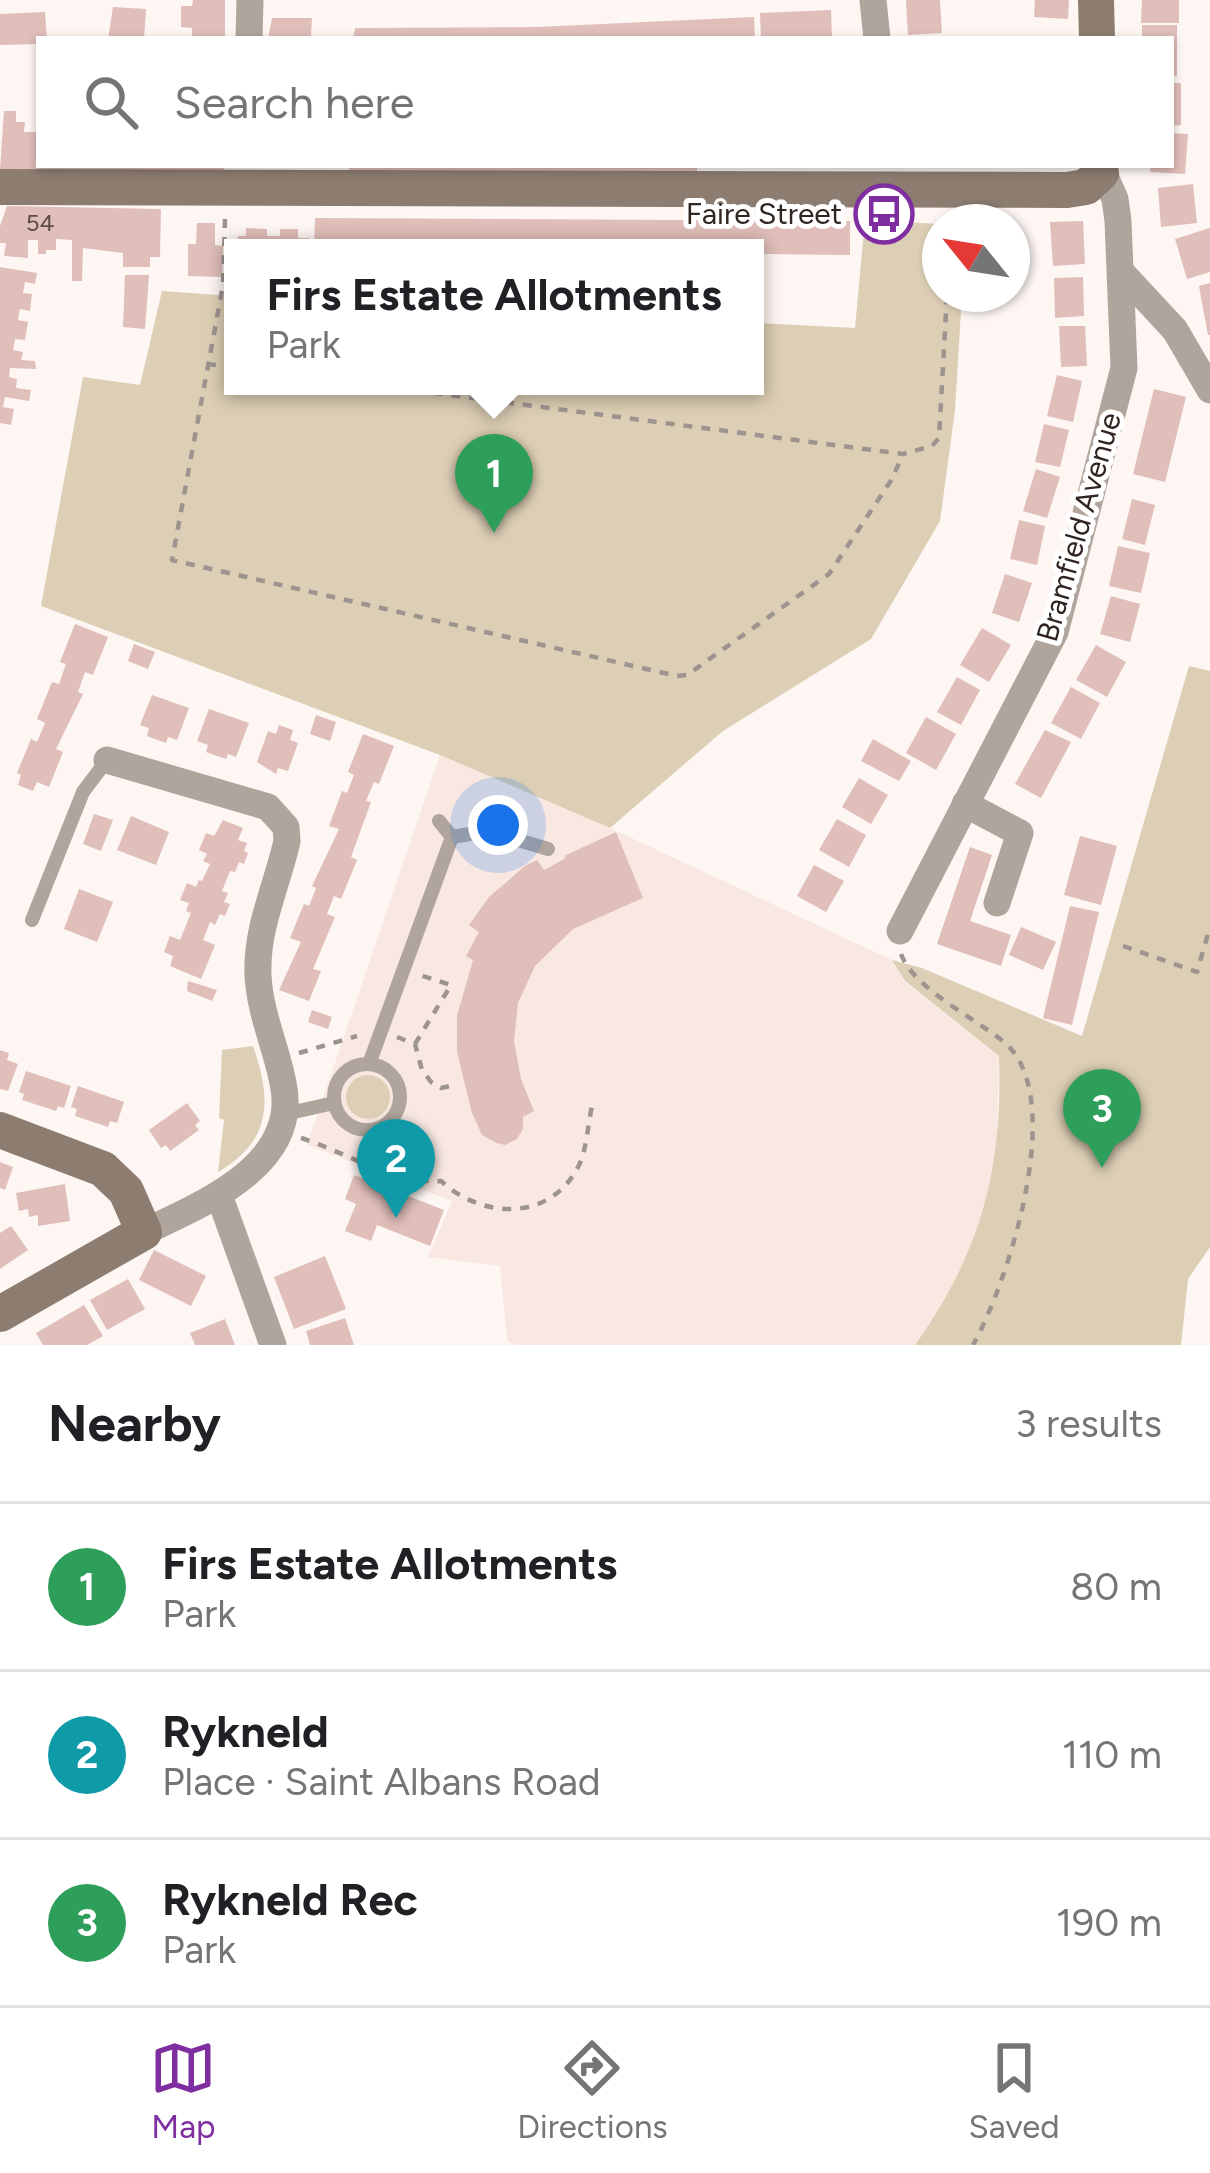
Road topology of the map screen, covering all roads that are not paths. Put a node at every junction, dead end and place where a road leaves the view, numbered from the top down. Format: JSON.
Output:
{"nodes":[{"id":1,"x":250,"y":0,"type":"edge"},
{"id":2,"x":873,"y":0,"type":"edge"},
{"id":3,"x":1096,"y":0,"type":"edge"},
{"id":4,"x":249,"y":36,"type":"edge"},
{"id":5,"x":877,"y":36,"type":"edge"},
{"id":6,"x":1097,"y":36,"type":"edge"},
{"id":7,"x":1101,"y":168,"type":"edge"},
{"id":8,"x":1101,"y":168,"type":"edge"},
{"id":9,"x":877,"y":177,"type":"edge"},
{"id":10,"x":239,"y":181,"type":"edge"},
{"id":11,"x":0,"y":187,"type":"edge"},
{"id":12,"x":1123,"y":274,"type":"junction"},
{"id":13,"x":1210,"y":390,"type":"edge"},
{"id":14,"x":106,"y":760,"type":"joint"},
{"id":15,"x":965,"y":804,"type":"junction"},
{"id":16,"x":439,"y":821,"type":"dead end"},
{"id":17,"x":452,"y":837,"type":"junction"},
{"id":18,"x":548,"y":849,"type":"dead end"},
{"id":19,"x":998,"y":903,"type":"dead end"},
{"id":20,"x":32,"y":920,"type":"dead end"},
{"id":21,"x":900,"y":931,"type":"road end"},
{"id":22,"x":369,"y":1064,"type":"junction"},
{"id":23,"x":334,"y":1103,"type":"junction"},
{"id":24,"x":285,"y":1114,"type":"junction"},
{"id":25,"x":0,"y":1130,"type":"edge"},
{"id":26,"x":219,"y":1195,"type":"junction"},
{"id":27,"x":144,"y":1232,"type":"junction"},
{"id":28,"x":0,"y":1313,"type":"edge"},
{"id":29,"x":273,"y":1345,"type":"edge"}],
"edges":[{"from":1,"to":4,"type":"street"},
{"from":2,"to":5,"type":"street"},
{"from":3,"to":6,"type":"street"},
{"from":7,"to":9,"type":"street"},
{"from":8,"to":12,"type":"street","name":"Bramfield Avenue"},
{"from":9,"to":10,"type":"street"},
{"from":10,"to":11,"type":"street"},
{"from":12,"to":13,"type":"street"},
{"from":12,"to":15,"type":"street","name":"Bramfield Avenue"},
{"from":14,"to":20,"type":"lane"},
{"from":14,"to":24,"type":"street"},
{"from":15,"to":19,"type":"street"},
{"from":15,"to":21,"type":"street","name":"Bramfield Avenue"},
{"from":16,"to":17,"type":"lane"},
{"from":17,"to":18,"type":"lane"},
{"from":17,"to":22,"type":"lane"},
{"from":22,"to":23,"type":"lane"},
{"from":22,"to":23,"type":"lane"},
{"from":23,"to":24,"type":"lane"},
{"from":24,"to":26,"type":"street"},
{"from":25,"to":27,"type":"street"},
{"from":26,"to":27,"type":"street"},
{"from":26,"to":29,"type":"street"},
{"from":27,"to":28,"type":"street"}]}
